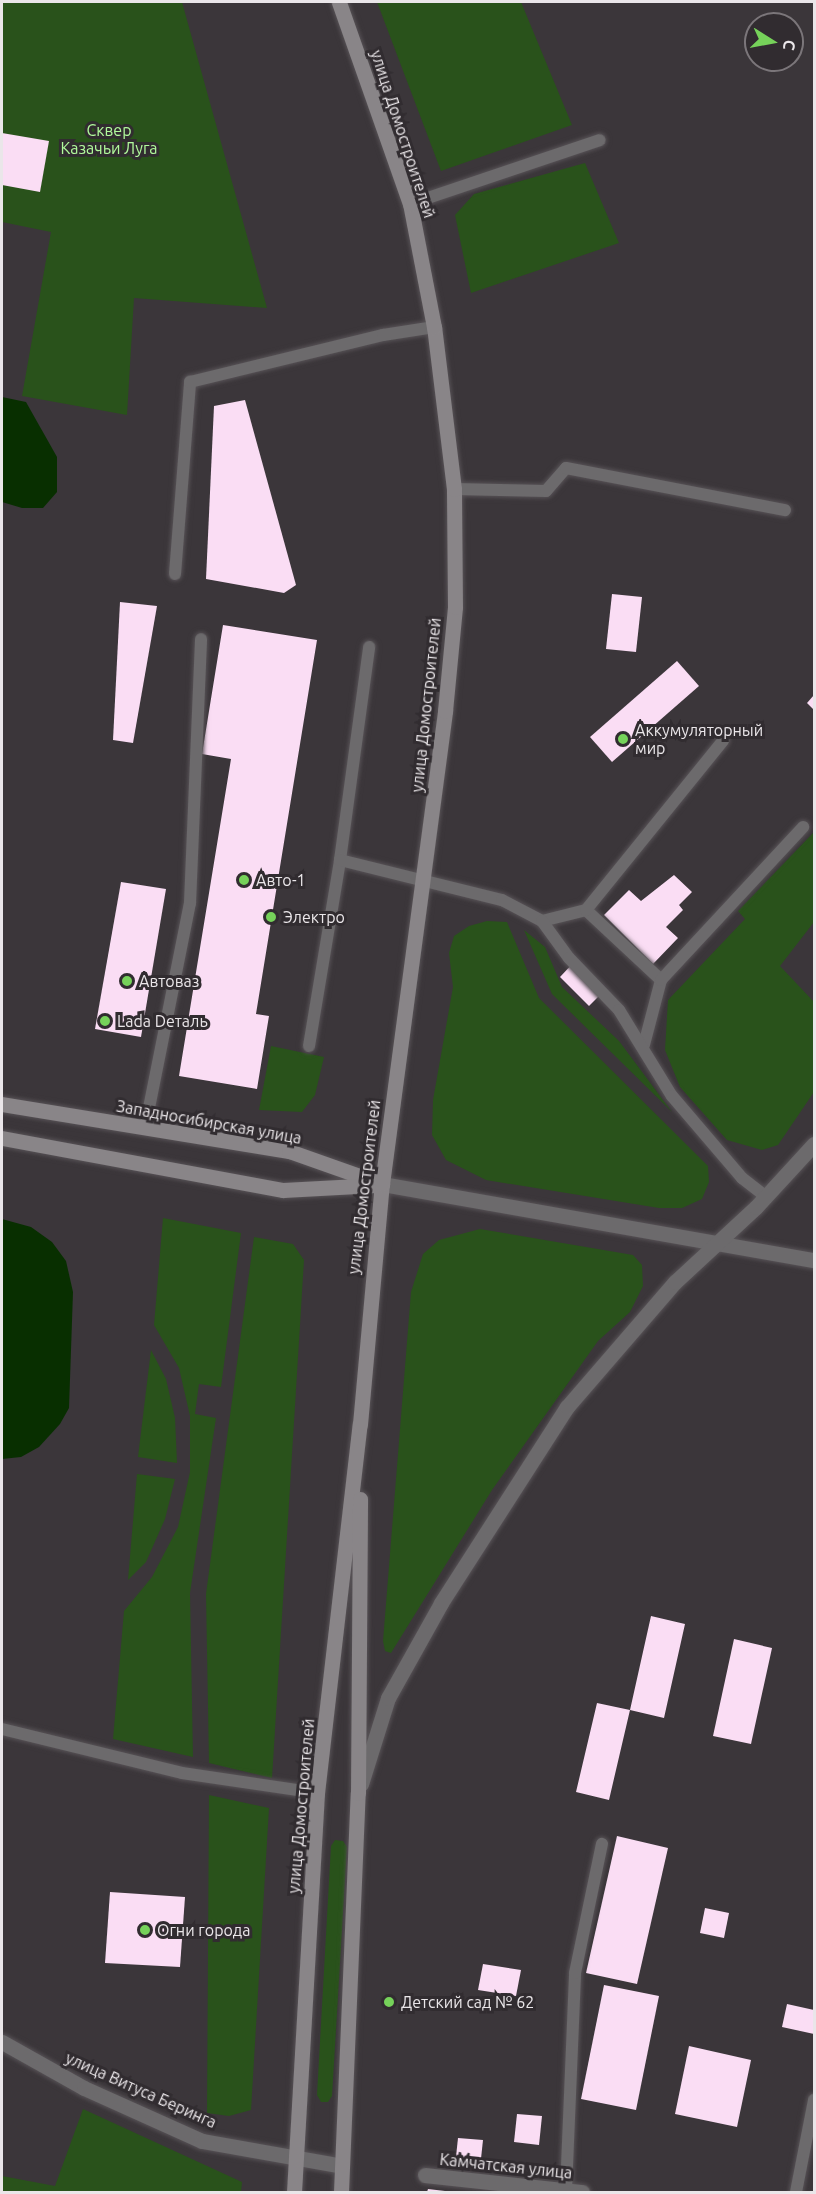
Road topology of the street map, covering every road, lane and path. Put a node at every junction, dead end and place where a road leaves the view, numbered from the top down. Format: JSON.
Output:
{"nodes":[{"id":1,"x":339,"y":2,"type":"edge"},
{"id":2,"x":600,"y":140,"type":"dead end"},
{"id":3,"x":410,"y":204,"type":"junction"},
{"id":4,"x":434,"y":327,"type":"junction"},
{"id":5,"x":454,"y":489,"type":"junction"},
{"id":6,"x":785,"y":510,"type":"dead end"},
{"id":7,"x":175,"y":574,"type":"dead end"},
{"id":8,"x":201,"y":639,"type":"dead end"},
{"id":9,"x":369,"y":647,"type":"dead end"},
{"id":10,"x":723,"y":741,"type":"dead end"},
{"id":11,"x":803,"y":827,"type":"dead end"},
{"id":12,"x":340,"y":860,"type":"junction"},
{"id":13,"x":424,"y":879,"type":"junction"},
{"id":14,"x":586,"y":910,"type":"junction"},
{"id":15,"x":542,"y":921,"type":"junction"},
{"id":16,"x":661,"y":980,"type":"junction"},
{"id":17,"x":644,"y":1045,"type":"junction"},
{"id":18,"x":309,"y":1046,"type":"dead end"},
{"id":19,"x":2,"y":1104,"type":"edge"},
{"id":20,"x":145,"y":1128,"type":"junction"},
{"id":21,"x":2,"y":1138,"type":"edge"},
{"id":22,"x":814,"y":1144,"type":"edge"},
{"id":23,"x":382,"y":1184,"type":"junction"},
{"id":24,"x":766,"y":1197,"type":"junction"},
{"id":25,"x":720,"y":1242,"type":"junction"},
{"id":26,"x":814,"y":1260,"type":"edge"},
{"id":27,"x":360,"y":1424,"type":"junction"},
{"id":28,"x":2,"y":1730,"type":"edge"},
{"id":29,"x":317,"y":1793,"type":"junction"},
{"id":30,"x":358,"y":1793,"type":"junction"},
{"id":31,"x":602,"y":1844,"type":"dead end"},
{"id":32,"x":2,"y":2042,"type":"edge"},
{"id":33,"x":814,"y":2100,"type":"edge"},
{"id":34,"x":295,"y":2160,"type":"junction"},
{"id":35,"x":342,"y":2166,"type":"junction"},
{"id":36,"x":425,"y":2175,"type":"dead end"},
{"id":37,"x":566,"y":2190,"type":"junction"},
{"id":38,"x":294,"y":2193,"type":"edge"},
{"id":39,"x":340,"y":2193,"type":"edge"},
{"id":40,"x":582,"y":2193,"type":"edge"},
{"id":41,"x":796,"y":2193,"type":"edge"}],
"edges":[{"from":1,"to":3,"type":"main road","name":"улица Домостроителей"},
{"from":2,"to":3,"type":"lane"},
{"from":3,"to":4,"type":"main road","name":"улица Домостроителей"},
{"from":4,"to":5,"type":"main road","name":"улица Домостроителей"},
{"from":4,"to":7,"type":"lane"},
{"from":5,"to":6,"type":"lane"},
{"from":5,"to":13,"type":"main road","name":"улица Домостроителей"},
{"from":8,"to":20,"type":"lane"},
{"from":9,"to":12,"type":"lane"},
{"from":10,"to":14,"type":"lane"},
{"from":11,"to":16,"type":"lane"},
{"from":12,"to":13,"type":"lane"},
{"from":12,"to":18,"type":"lane"},
{"from":13,"to":15,"type":"lane"},
{"from":13,"to":23,"type":"main road","name":"улица Домостроителей"},
{"from":14,"to":15,"type":"lane"},
{"from":14,"to":16,"type":"lane"},
{"from":15,"to":17,"type":"lane"},
{"from":16,"to":17,"type":"lane"},
{"from":17,"to":24,"type":"lane"},
{"from":19,"to":20,"type":"main road","name":"Западносибирская улица"},
{"from":20,"to":23,"type":"main road","name":"Западносибирская улица"},
{"from":21,"to":23,"type":"main road"},
{"from":22,"to":24,"type":"street"},
{"from":23,"to":25,"type":"street"},
{"from":23,"to":27,"type":"main road","name":"улица Домостроителей"},
{"from":24,"to":25,"type":"street"},
{"from":25,"to":26,"type":"street"},
{"from":25,"to":30,"type":"street"},
{"from":27,"to":29,"type":"main road","name":"улица Домостроителей"},
{"from":27,"to":30,"type":"main road","name":"улица Домостроителей"},
{"from":28,"to":29,"type":"lane"},
{"from":29,"to":34,"type":"main road","name":"улица Домостроителей"},
{"from":30,"to":35,"type":"main road","name":"улица Домостроителей"},
{"from":31,"to":37,"type":"lane"},
{"from":32,"to":34,"type":"street","name":"улица Витуса Беринга"},
{"from":33,"to":41,"type":"lane"},
{"from":34,"to":35,"type":"street","name":"улица Витуса Беринга"},
{"from":34,"to":38,"type":"main road","name":"улица Домостроителей"},
{"from":35,"to":39,"type":"main road","name":"улица Домостроителей"},
{"from":36,"to":37,"type":"street","name":"Камчатская улица"},
{"from":37,"to":40,"type":"street","name":"Камчатская улица"}]}
